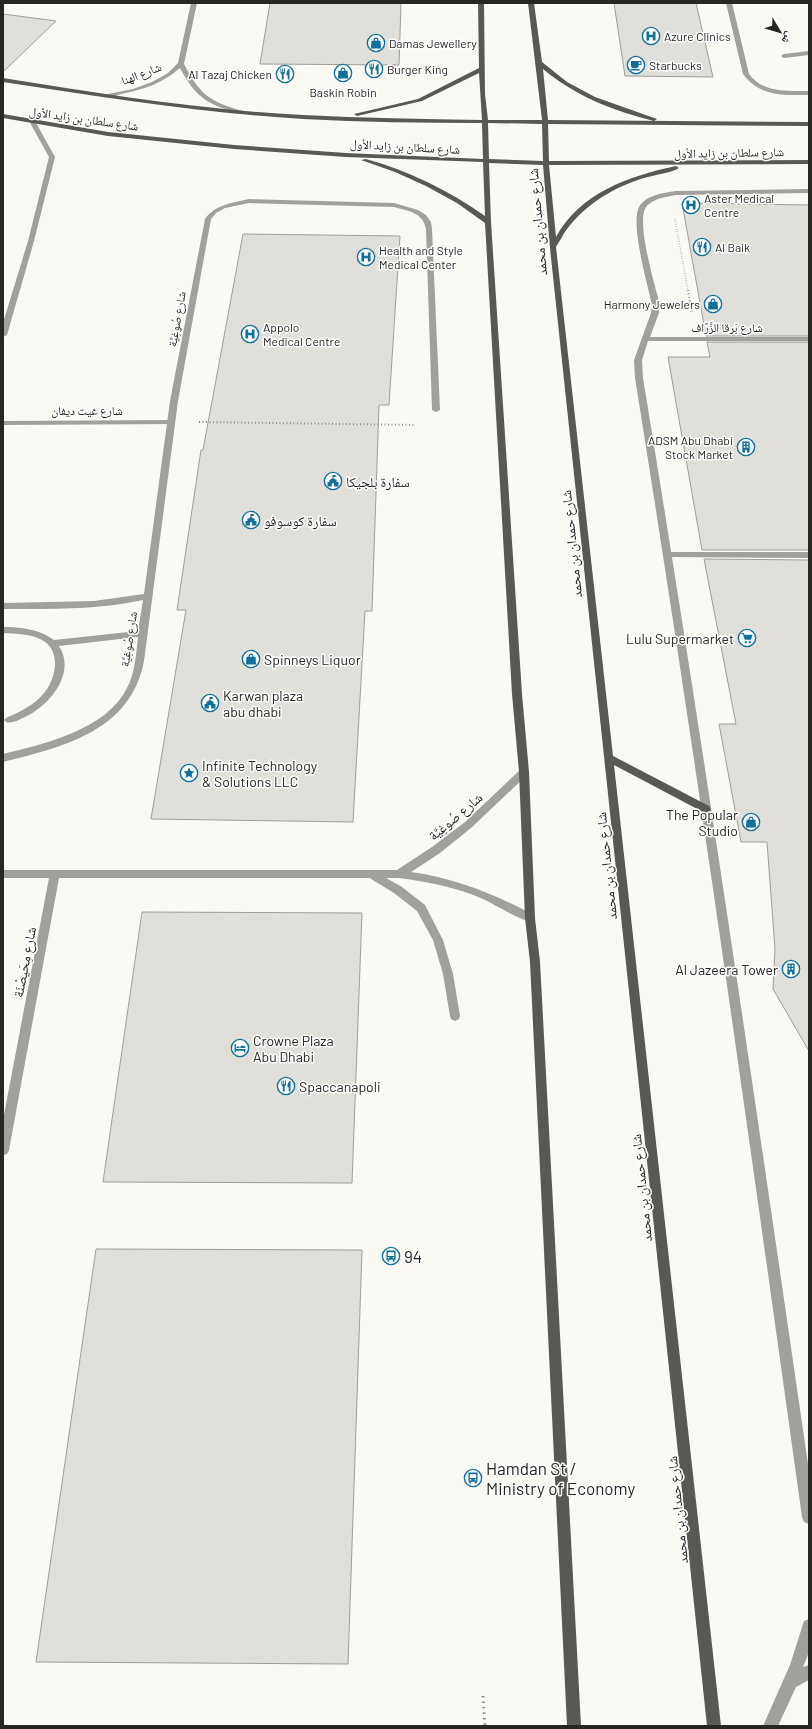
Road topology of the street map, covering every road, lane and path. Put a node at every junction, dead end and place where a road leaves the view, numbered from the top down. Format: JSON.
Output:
{"nodes":[{"id":1,"x":194,"y":3,"type":"edge"},
{"id":2,"x":481,"y":3,"type":"edge"},
{"id":3,"x":531,"y":3,"type":"edge"},
{"id":4,"x":729,"y":3,"type":"edge"},
{"id":5,"x":809,"y":52,"type":"edge"},
{"id":6,"x":784,"y":56,"type":"dead end"},
{"id":7,"x":539,"y":63,"type":"junction"},
{"id":8,"x":182,"y":64,"type":"junction"},
{"id":9,"x":481,"y":68,"type":"junction"},
{"id":10,"x":3,"y":80,"type":"edge"},
{"id":11,"x":809,"y":93,"type":"edge"},
{"id":12,"x":106,"y":96,"type":"junction"},
{"id":13,"x":241,"y":112,"type":"junction"},
{"id":14,"x":3,"y":116,"type":"edge"},
{"id":15,"x":339,"y":117,"type":"junction"},
{"id":16,"x":32,"y":121,"type":"junction"},
{"id":17,"x":485,"y":122,"type":"junction"},
{"id":18,"x":668,"y":122,"type":"junction"},
{"id":19,"x":545,"y":123,"type":"junction"},
{"id":20,"x":809,"y":124,"type":"edge"},
{"id":21,"x":346,"y":155,"type":"junction"},
{"id":22,"x":486,"y":161,"type":"junction"},
{"id":23,"x":809,"y":162,"type":"edge"},
{"id":24,"x":546,"y":163,"type":"junction"},
{"id":25,"x":704,"y":164,"type":"junction"},
{"id":26,"x":809,"y":191,"type":"edge"},
{"id":27,"x":674,"y":216,"type":"dead end"},
{"id":28,"x":488,"y":222,"type":"junction"},
{"id":29,"x":553,"y":248,"type":"junction"},
{"id":30,"x":3,"y":335,"type":"edge"},
{"id":31,"x":645,"y":339,"type":"junction"},
{"id":32,"x":697,"y":339,"type":"junction"},
{"id":33,"x":809,"y":339,"type":"edge"},
{"id":34,"x":436,"y":410,"type":"dead end"},
{"id":35,"x":171,"y":422,"type":"junction"},
{"id":36,"x":3,"y":423,"type":"edge"},
{"id":37,"x":419,"y":425,"type":"dead end"},
{"id":38,"x":809,"y":554,"type":"edge"},
{"id":39,"x":668,"y":555,"type":"junction"},
{"id":40,"x":148,"y":596,"type":"junction"},
{"id":41,"x":3,"y":606,"type":"edge"},
{"id":42,"x":3,"y":630,"type":"edge"},
{"id":43,"x":142,"y":634,"type":"junction"},
{"id":44,"x":54,"y":643,"type":"junction"},
{"id":45,"x":9,"y":720,"type":"dead end"},
{"id":46,"x":3,"y":758,"type":"edge"},
{"id":47,"x":608,"y":758,"type":"junction"},
{"id":48,"x":524,"y":772,"type":"junction"},
{"id":49,"x":706,"y":809,"type":"junction"},
{"id":50,"x":3,"y":874,"type":"edge"},
{"id":51,"x":55,"y":874,"type":"junction"},
{"id":52,"x":372,"y":874,"type":"junction"},
{"id":53,"x":399,"y":874,"type":"junction"},
{"id":54,"x":530,"y":918,"type":"junction"},
{"id":55,"x":455,"y":1016,"type":"dead end"},
{"id":56,"x":3,"y":1150,"type":"edge"},
{"id":57,"x":809,"y":1517,"type":"edge"},
{"id":58,"x":809,"y":1626,"type":"edge"},
{"id":59,"x":809,"y":1672,"type":"edge"},
{"id":60,"x":792,"y":1681,"type":"junction"},
{"id":61,"x":483,"y":1696,"type":"dead end"},
{"id":62,"x":485,"y":1726,"type":"edge"},
{"id":63,"x":574,"y":1726,"type":"edge"},
{"id":64,"x":714,"y":1726,"type":"edge"},
{"id":65,"x":770,"y":1726,"type":"edge"}],
"edges":[{"from":1,"to":8,"type":"street","name":"شارع الهنا"},
{"from":2,"to":9,"type":"main road"},
{"from":3,"to":7,"type":"main road","name":"شارع حمدان بن محمد"},
{"from":4,"to":11,"type":"street"},
{"from":5,"to":6,"type":"street"},
{"from":7,"to":18,"type":"main road"},
{"from":7,"to":19,"type":"main road","name":"شارع حمدان بن محمد"},
{"from":8,"to":12,"type":"street","name":"شارع الهنا"},
{"from":8,"to":13,"type":"street","name":"شارع الهنا"},
{"from":9,"to":15,"type":"main road"},
{"from":9,"to":17,"type":"main road"},
{"from":10,"to":12,"type":"main road","name":"شارع سلطان بن زايد الأول"},
{"from":12,"to":13,"type":"main road","name":"شارع سلطان بن زايد الأول"},
{"from":13,"to":15,"type":"main road","name":"شارع سلطان بن زايد الأول"},
{"from":14,"to":16,"type":"main road","name":"شارع سلطان بن زايد الأول"},
{"from":15,"to":17,"type":"main road","name":"شارع سلطان بن زايد الأول"},
{"from":16,"to":21,"type":"main road","name":"شارع سلطان بن زايد الأول"},
{"from":16,"to":30,"type":"street"},
{"from":17,"to":19,"type":"main road","name":"شارع سلطان بن زايد الأول"},
{"from":17,"to":22,"type":"main road"},
{"from":18,"to":19,"type":"main road","name":"شارع سلطان بن زايد الأول"},
{"from":18,"to":20,"type":"main road","name":"شارع سلطان بن زايد الأول"},
{"from":19,"to":24,"type":"main road","name":"شارع حمدان بن محمد"},
{"from":21,"to":22,"type":"main road","name":"شارع سلطان بن زايد الأول"},
{"from":21,"to":28,"type":"main road"},
{"from":22,"to":24,"type":"main road","name":"شارع سلطان بن زايد الأول"},
{"from":22,"to":28,"type":"main road"},
{"from":23,"to":25,"type":"main road","name":"شارع سلطان بن زايد الأول"},
{"from":24,"to":25,"type":"main road","name":"شارع سلطان بن زايد الأول"},
{"from":24,"to":29,"type":"main road","name":"شارع حمدان بن محمد"},
{"from":25,"to":29,"type":"main road"},
{"from":26,"to":31,"type":"street"},
{"from":27,"to":32,"type":"path"},
{"from":28,"to":48,"type":"main road"},
{"from":29,"to":47,"type":"main road","name":"شارع حمدان بن محمد"},
{"from":31,"to":32,"type":"street","name":"شارع بَرقا الزَّرَّاف"},
{"from":31,"to":39,"type":"street"},
{"from":32,"to":33,"type":"street","name":"شارع بَرقا الزَّرَّاف"},
{"from":34,"to":35,"type":"street","name":"شارع صُوغِيَّة"},
{"from":35,"to":36,"type":"street","name":"شارع غيت ديفان"},
{"from":35,"to":37,"type":"path"},
{"from":35,"to":40,"type":"street","name":"شارع صُوغِيَّة"},
{"from":38,"to":39,"type":"street"},
{"from":39,"to":49,"type":"street"},
{"from":40,"to":41,"type":"street"},
{"from":40,"to":43,"type":"street","name":"شارع صُوغِيَّة"},
{"from":42,"to":44,"type":"street"},
{"from":43,"to":44,"type":"street"},
{"from":43,"to":46,"type":"street","name":"شارع صُوغِيَّة"},
{"from":44,"to":45,"type":"street"},
{"from":47,"to":49,"type":"main road"},
{"from":47,"to":64,"type":"main road","name":"شارع حمدان بن محمد"},
{"from":48,"to":53,"type":"street","name":"شارع صُوغِيَّة"},
{"from":48,"to":54,"type":"main road"},
{"from":49,"to":57,"type":"street"},
{"from":50,"to":51,"type":"street"},
{"from":51,"to":52,"type":"street"},
{"from":51,"to":56,"type":"street","name":"شارع مِحَيصْنَة"},
{"from":52,"to":53,"type":"street"},
{"from":52,"to":55,"type":"street"},
{"from":53,"to":54,"type":"street"},
{"from":54,"to":63,"type":"main road"},
{"from":58,"to":60,"type":"street"},
{"from":59,"to":60,"type":"street"},
{"from":60,"to":65,"type":"street"},
{"from":61,"to":62,"type":"path"}]}
